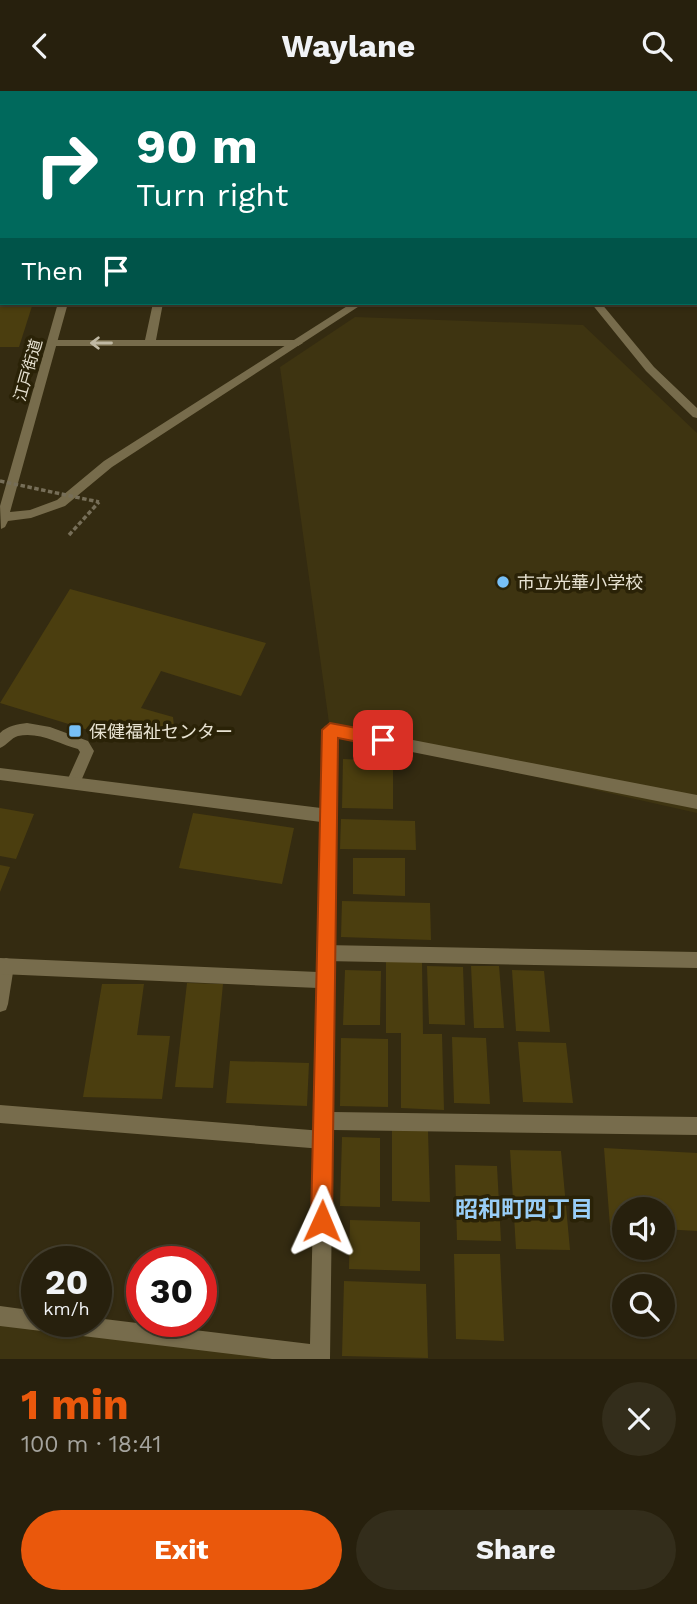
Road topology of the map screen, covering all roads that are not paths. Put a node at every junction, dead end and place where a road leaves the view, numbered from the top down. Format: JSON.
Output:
{"nodes":[{"id":1,"x":62,"y":305,"type":"edge"},
{"id":2,"x":158,"y":305,"type":"edge"},
{"id":3,"x":356,"y":305,"type":"edge"},
{"id":4,"x":598,"y":305,"type":"edge"},
{"id":5,"x":52,"y":343,"type":"junction"},
{"id":6,"x":149,"y":343,"type":"junction"},
{"id":7,"x":298,"y":343,"type":"junction"},
{"id":8,"x":697,"y":414,"type":"edge"},
{"id":9,"x":4,"y":498,"type":"edge"},
{"id":10,"x":2,"y":521,"type":"edge"},
{"id":11,"x":0,"y":742,"type":"edge"},
{"id":12,"x":0,"y":774,"type":"edge"},
{"id":13,"x":73,"y":783,"type":"junction"},
{"id":14,"x":697,"y":802,"type":"edge"},
{"id":15,"x":328,"y":816,"type":"junction"},
{"id":16,"x":324,"y":953,"type":"junction"},
{"id":17,"x":697,"y":960,"type":"edge"},
{"id":18,"x":3,"y":966,"type":"edge"},
{"id":19,"x":324,"y":980,"type":"junction"},
{"id":20,"x":0,"y":1004,"type":"edge"},
{"id":21,"x":0,"y":1114,"type":"edge"},
{"id":22,"x":322,"y":1121,"type":"junction"},
{"id":23,"x":697,"y":1126,"type":"edge"},
{"id":24,"x":323,"y":1140,"type":"junction"},
{"id":25,"x":0,"y":1316,"type":"edge"},
{"id":26,"x":21,"y":1319,"type":"edge"},
{"id":27,"x":112,"y":1330,"type":"edge"},
{"id":28,"x":320,"y":1357,"type":"edge"}],
"edges":[{"from":1,"to":5,"type":"street","name":"江戸街道"},
{"from":2,"to":6,"type":"street"},
{"from":3,"to":7,"type":"street"},
{"from":4,"to":8,"type":"street"},
{"from":6,"to":5,"type":"street","one_way":true},
{"from":5,"to":9,"type":"street","name":"江戸街道"},
{"from":6,"to":7,"type":"street"},
{"from":7,"to":10,"type":"street"},
{"from":9,"to":10,"type":"street","name":"江戸街道"},
{"from":11,"to":13,"type":"street"},
{"from":12,"to":13,"type":"street"},
{"from":13,"to":15,"type":"street"},
{"from":14,"to":15,"type":"street"},
{"from":15,"to":16,"type":"street"},
{"from":16,"to":17,"type":"street"},
{"from":16,"to":19,"type":"street"},
{"from":18,"to":19,"type":"street"},
{"from":18,"to":20,"type":"street"},
{"from":19,"to":22,"type":"street"},
{"from":21,"to":24,"type":"street"},
{"from":22,"to":23,"type":"street"},
{"from":22,"to":24,"type":"street"},
{"from":24,"to":28,"type":"street"},
{"from":25,"to":26,"type":"street"},
{"from":27,"to":28,"type":"street"}]}
